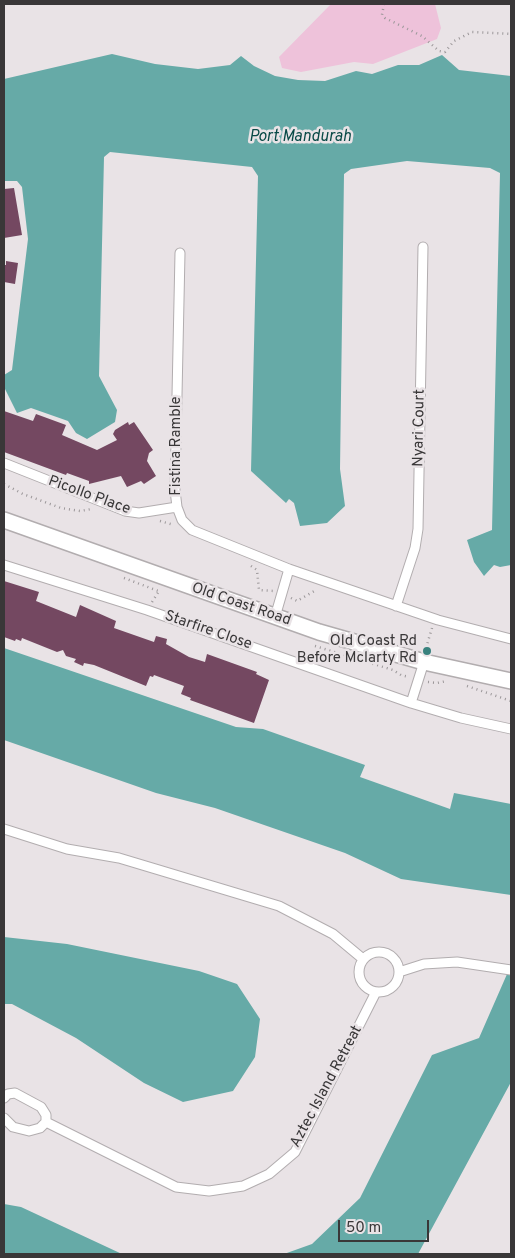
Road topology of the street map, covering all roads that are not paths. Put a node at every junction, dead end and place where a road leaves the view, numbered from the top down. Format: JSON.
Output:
{"nodes":[{"id":1,"x":423,"y":247,"type":"dead end"},
{"id":2,"x":180,"y":252,"type":"dead end"},
{"id":3,"x":4,"y":463,"type":"edge"},
{"id":4,"x":177,"y":507,"type":"junction"},
{"id":5,"x":4,"y":520,"type":"edge"},
{"id":6,"x":4,"y":564,"type":"edge"},
{"id":7,"x":289,"y":569,"type":"junction"},
{"id":8,"x":396,"y":606,"type":"junction"},
{"id":9,"x":275,"y":617,"type":"junction"},
{"id":10,"x":511,"y":640,"type":"edge"},
{"id":11,"x":425,"y":655,"type":"junction"},
{"id":12,"x":511,"y":681,"type":"edge"},
{"id":13,"x":411,"y":703,"type":"junction"},
{"id":14,"x":511,"y":729,"type":"edge"},
{"id":15,"x":4,"y":829,"type":"edge"},
{"id":16,"x":363,"y":960,"type":"junction"},
{"id":17,"x":509,"y":970,"type":"edge"},
{"id":18,"x":399,"y":972,"type":"junction"},
{"id":19,"x":376,"y":992,"type":"junction"},
{"id":20,"x":4,"y":1098,"type":"edge"},
{"id":21,"x":4,"y":1118,"type":"edge"},
{"id":22,"x":46,"y":1122,"type":"junction"}],
"edges":[{"from":1,"to":8,"type":"street","name":"Nyari Court"},
{"from":2,"to":4,"type":"street","name":"Fistina Ramble"},
{"from":3,"to":4,"type":"street","name":"Picollo Place"},
{"from":4,"to":7,"type":"street","name":"Fistina Ramble"},
{"from":5,"to":9,"type":"main road","name":"Old Coast Road"},
{"from":6,"to":13,"type":"street","name":"Starfire Close"},
{"from":7,"to":8,"type":"street","name":"Fistina Ramble"},
{"from":7,"to":9,"type":"street"},
{"from":8,"to":10,"type":"street","name":"Fistina Ramble"},
{"from":9,"to":11,"type":"main road","name":"Old Coast Road"},
{"from":11,"to":12,"type":"main road","name":"Old Coast Road"},
{"from":11,"to":13,"type":"street"},
{"from":13,"to":14,"type":"street","name":"Starfire Close"},
{"from":15,"to":16,"type":"street"},
{"from":16,"to":18,"type":"street"},
{"from":16,"to":19,"type":"street"},
{"from":17,"to":18,"type":"street"},
{"from":18,"to":19,"type":"street"},
{"from":19,"to":22,"type":"street","name":"Aztec Island Retreat"},
{"from":20,"to":22,"type":"street"},
{"from":21,"to":22,"type":"street"}]}
